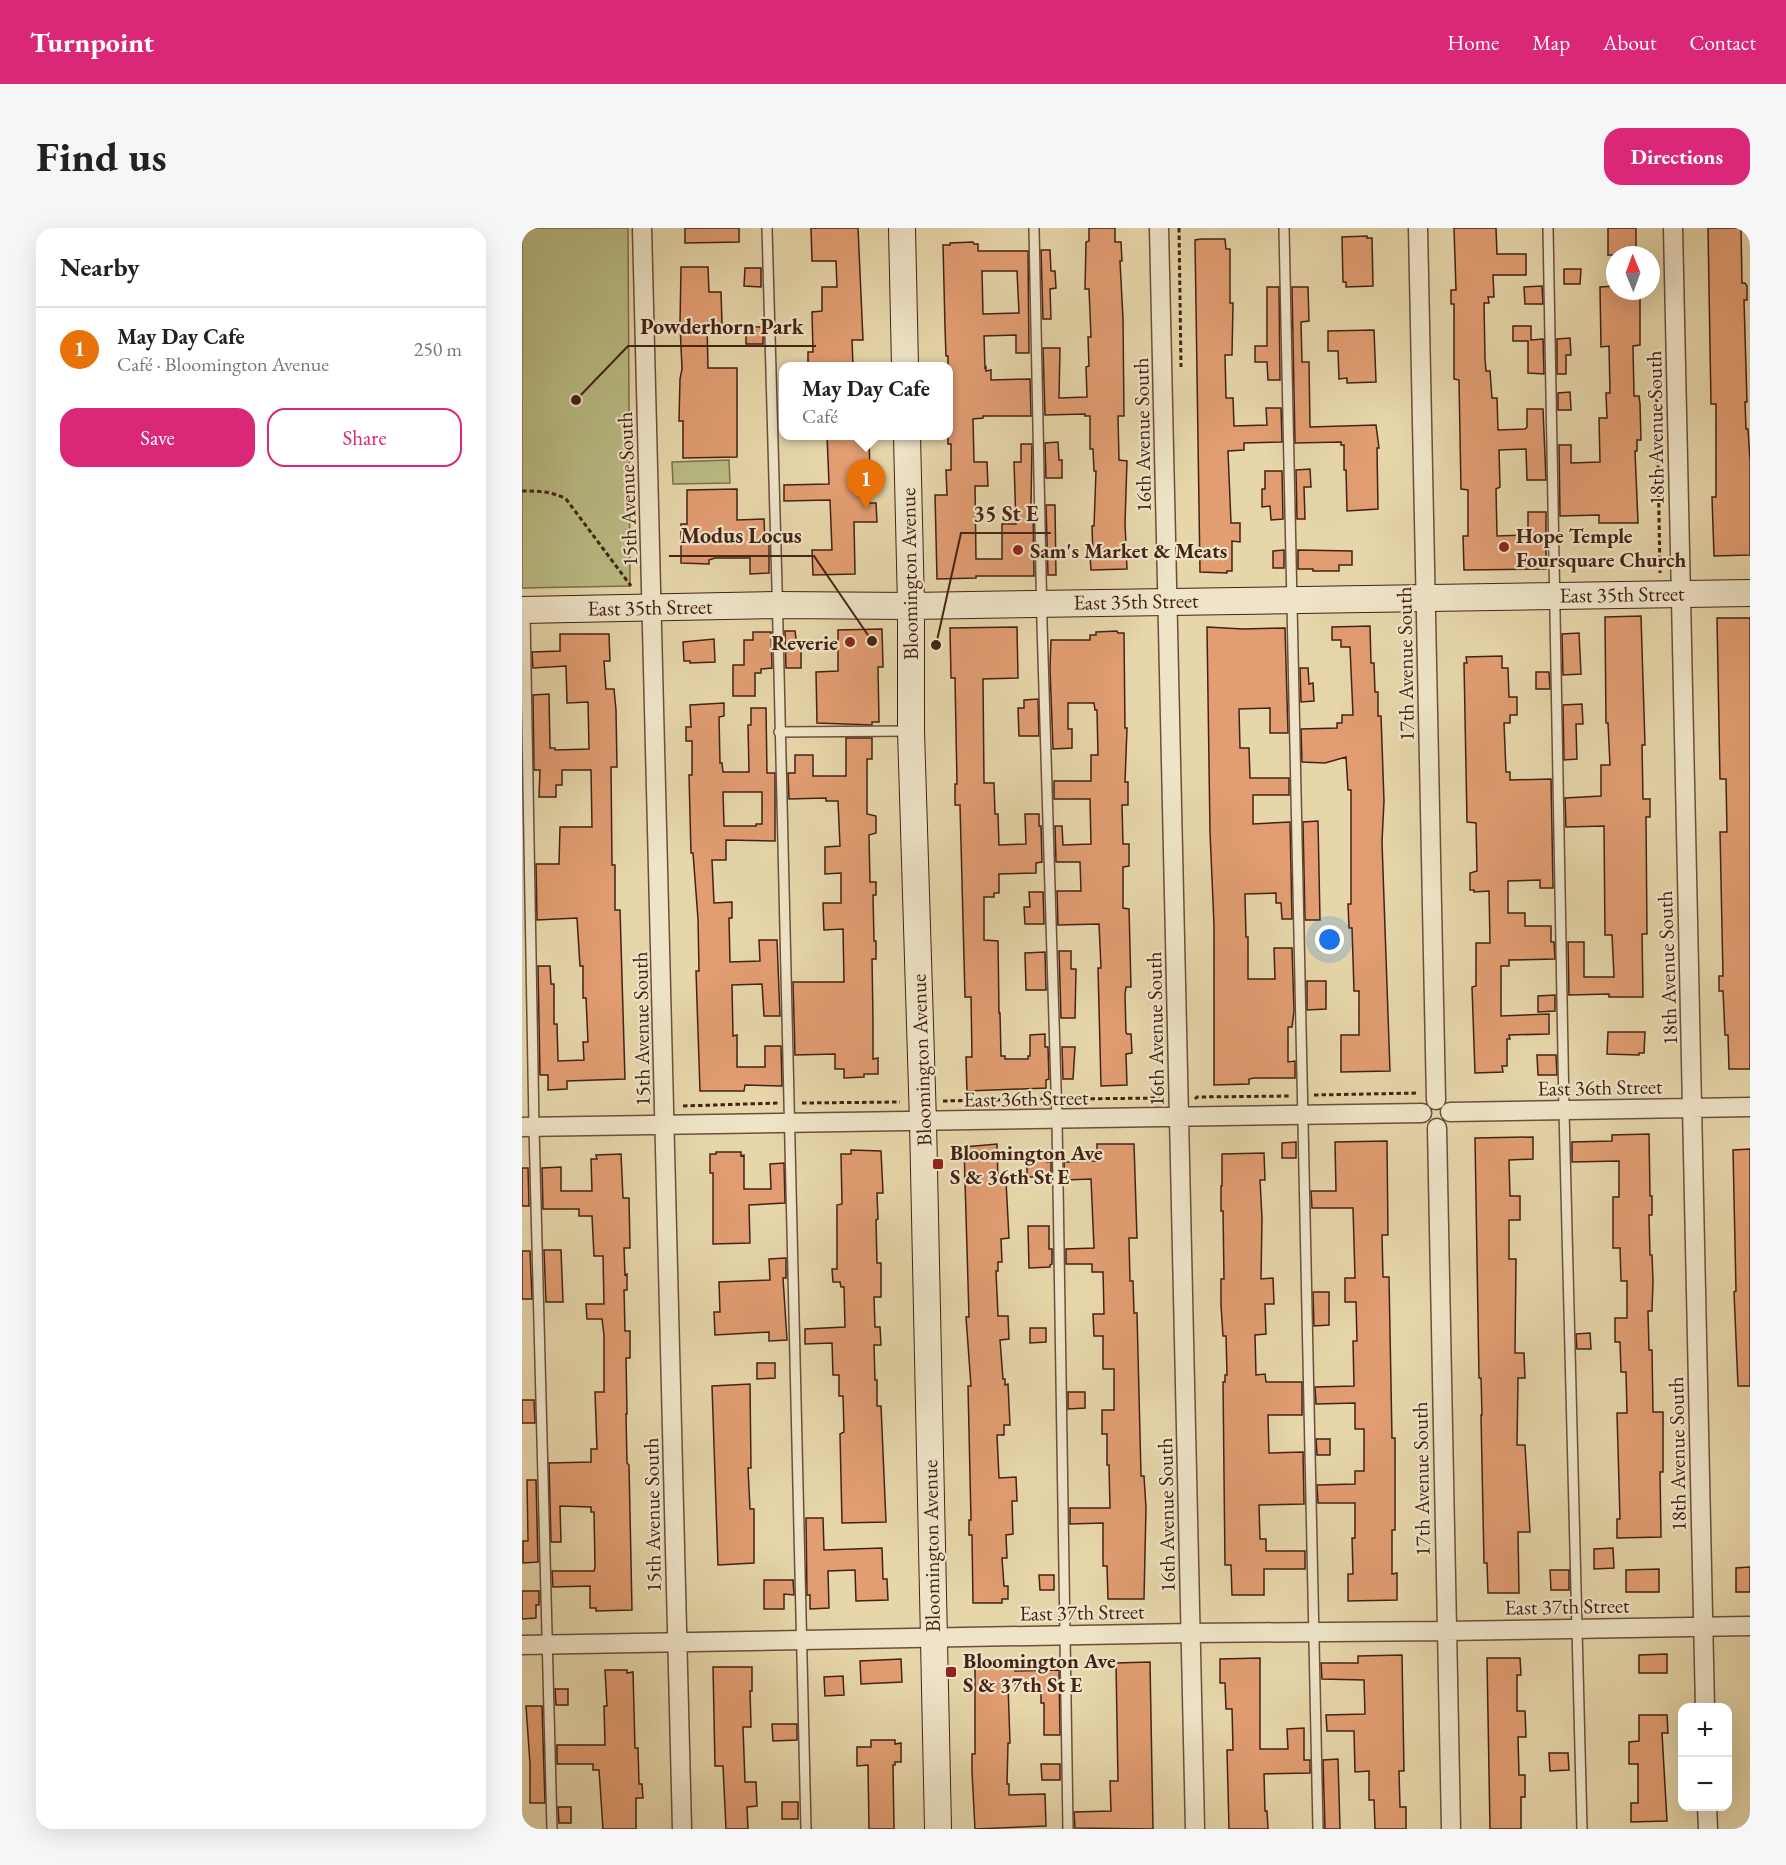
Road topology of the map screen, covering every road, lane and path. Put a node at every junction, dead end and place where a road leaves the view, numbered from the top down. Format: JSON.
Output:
{"nodes":[{"id":1,"x":642,"y":228,"type":"edge"},
{"id":2,"x":767,"y":228,"type":"edge"},
{"id":3,"x":902,"y":228,"type":"edge"},
{"id":4,"x":1034,"y":228,"type":"edge"},
{"id":5,"x":1159,"y":228,"type":"edge"},
{"id":6,"x":1284,"y":228,"type":"edge"},
{"id":7,"x":1418,"y":228,"type":"edge"},
{"id":8,"x":1548,"y":228,"type":"edge"},
{"id":9,"x":1673,"y":228,"type":"edge"},
{"id":10,"x":1656,"y":347,"type":"dead end"},
{"id":11,"x":905,"y":362,"type":"edge"},
{"id":12,"x":907,"y":440,"type":"edge"},
{"id":13,"x":522,"y":491,"type":"edge"},
{"id":14,"x":1660,"y":573,"type":"dead end"},
{"id":15,"x":633,"y":588,"type":"dead end"},
{"id":16,"x":1681,"y":592,"type":"junction"},
{"id":17,"x":1750,"y":592,"type":"edge"},
{"id":18,"x":1556,"y":595,"type":"junction"},
{"id":19,"x":1426,"y":597,"type":"junction"},
{"id":20,"x":1292,"y":598,"type":"junction"},
{"id":21,"x":1168,"y":601,"type":"junction"},
{"id":22,"x":1042,"y":603,"type":"junction"},
{"id":23,"x":777,"y":605,"type":"junction"},
{"id":24,"x":911,"y":606,"type":"junction"},
{"id":25,"x":653,"y":608,"type":"junction"},
{"id":26,"x":524,"y":610,"type":"edge"},
{"id":27,"x":911,"y":731,"type":"junction"},
{"id":28,"x":779,"y":732,"type":"junction"},
{"id":29,"x":1436,"y":1100,"type":"junction"},
{"id":30,"x":1750,"y":1107,"type":"edge"},
{"id":31,"x":1693,"y":1108,"type":"junction"},
{"id":32,"x":1564,"y":1110,"type":"junction"},
{"id":33,"x":1450,"y":1112,"type":"junction"},
{"id":34,"x":1422,"y":1113,"type":"junction"},
{"id":35,"x":1304,"y":1115,"type":"junction"},
{"id":36,"x":1179,"y":1116,"type":"junction"},
{"id":37,"x":1057,"y":1120,"type":"junction"},
{"id":38,"x":923,"y":1122,"type":"junction"},
{"id":39,"x":789,"y":1124,"type":"junction"},
{"id":40,"x":666,"y":1125,"type":"junction"},
{"id":41,"x":528,"y":1127,"type":"edge"},
{"id":42,"x":1437,"y":1128,"type":"junction"},
{"id":43,"x":1703,"y":1626,"type":"junction"},
{"id":44,"x":1750,"y":1626,"type":"edge"},
{"id":45,"x":1578,"y":1628,"type":"junction"},
{"id":46,"x":1191,"y":1632,"type":"junction"},
{"id":47,"x":1446,"y":1632,"type":"junction"},
{"id":48,"x":1314,"y":1633,"type":"junction"},
{"id":49,"x":1065,"y":1635,"type":"junction"},
{"id":50,"x":933,"y":1637,"type":"junction"},
{"id":51,"x":801,"y":1640,"type":"junction"},
{"id":52,"x":678,"y":1641,"type":"junction"},
{"id":53,"x":548,"y":1644,"type":"junction"},
{"id":54,"x":522,"y":1645,"type":"edge"},
{"id":55,"x":1705,"y":1703,"type":"edge"},
{"id":56,"x":1707,"y":1811,"type":"edge"},
{"id":57,"x":552,"y":1829,"type":"edge"},
{"id":58,"x":682,"y":1829,"type":"edge"},
{"id":59,"x":806,"y":1829,"type":"edge"},
{"id":60,"x":938,"y":1829,"type":"edge"},
{"id":61,"x":1068,"y":1829,"type":"edge"},
{"id":62,"x":1195,"y":1829,"type":"edge"},
{"id":63,"x":1318,"y":1829,"type":"edge"},
{"id":64,"x":1451,"y":1829,"type":"edge"},
{"id":65,"x":1582,"y":1829,"type":"edge"},
{"id":66,"x":1708,"y":1829,"type":"edge"}],
"edges":[{"from":1,"to":25,"type":"street","name":"15th Avenue South"},
{"from":2,"to":23,"type":"lane"},
{"from":3,"to":11,"type":"street"},
{"from":4,"to":22,"type":"lane"},
{"from":5,"to":21,"type":"street","name":"16th Avenue South"},
{"from":6,"to":20,"type":"lane"},
{"from":7,"to":19,"type":"street","name":"17th Avenue South"},
{"from":8,"to":18,"type":"lane"},
{"from":9,"to":16,"type":"street","name":"18th Avenue South"},
{"from":10,"to":14,"type":"path"},
{"from":12,"to":24,"type":"street","name":"Bloomington Avenue"},
{"from":13,"to":15,"type":"path"},
{"from":16,"to":17,"type":"street","name":"East 35th Street"},
{"from":16,"to":18,"type":"street","name":"East 35th Street"},
{"from":16,"to":31,"type":"street","name":"18th Avenue South"},
{"from":18,"to":19,"type":"street","name":"East 35th Street"},
{"from":18,"to":32,"type":"lane"},
{"from":19,"to":20,"type":"street","name":"East 35th Street"},
{"from":19,"to":29,"type":"street","name":"17th Avenue South"},
{"from":20,"to":21,"type":"street","name":"East 35th Street"},
{"from":20,"to":35,"type":"lane"},
{"from":21,"to":22,"type":"street","name":"East 35th Street"},
{"from":21,"to":36,"type":"street","name":"16th Avenue South"},
{"from":22,"to":24,"type":"street","name":"East 35th Street"},
{"from":22,"to":37,"type":"lane"},
{"from":23,"to":24,"type":"street","name":"East 35th Street"},
{"from":23,"to":25,"type":"street","name":"East 35th Street"},
{"from":23,"to":28,"type":"lane"},
{"from":24,"to":27,"type":"street","name":"Bloomington Avenue"},
{"from":25,"to":26,"type":"street","name":"East 35th Street"},
{"from":25,"to":40,"type":"street","name":"15th Avenue South"},
{"from":26,"to":41,"type":"lane"},
{"from":27,"to":28,"type":"lane"},
{"from":27,"to":38,"type":"street","name":"Bloomington Avenue"},
{"from":28,"to":39,"type":"lane"},
{"from":29,"to":33,"type":"street"},
{"from":29,"to":34,"type":"street"},
{"from":30,"to":31,"type":"street","name":"East 36th Street"},
{"from":31,"to":32,"type":"street","name":"East 36th Street"},
{"from":31,"to":43,"type":"street","name":"18th Avenue South"},
{"from":32,"to":33,"type":"street","name":"East 36th Street"},
{"from":32,"to":45,"type":"lane"},
{"from":33,"to":42,"type":"street"},
{"from":34,"to":35,"type":"street","name":"East 36th Street"},
{"from":34,"to":42,"type":"street"},
{"from":35,"to":36,"type":"street","name":"East 36th Street"},
{"from":35,"to":48,"type":"lane"},
{"from":36,"to":37,"type":"street","name":"East 36th Street"},
{"from":36,"to":46,"type":"street","name":"16th Avenue South"},
{"from":37,"to":38,"type":"street","name":"East 36th Street"},
{"from":37,"to":49,"type":"lane"},
{"from":38,"to":39,"type":"street","name":"East 36th Street"},
{"from":38,"to":50,"type":"street","name":"Bloomington Avenue"},
{"from":39,"to":40,"type":"street","name":"East 36th Street"},
{"from":39,"to":51,"type":"lane"},
{"from":40,"to":41,"type":"street","name":"East 36th Street"},
{"from":40,"to":52,"type":"street","name":"15th Avenue South"},
{"from":41,"to":53,"type":"lane"},
{"from":42,"to":47,"type":"street","name":"17th Avenue South"},
{"from":43,"to":44,"type":"street","name":"East 37th Street"},
{"from":43,"to":45,"type":"street","name":"East 37th Street"},
{"from":43,"to":55,"type":"street","name":"18th Avenue South"},
{"from":45,"to":47,"type":"street","name":"East 37th Street"},
{"from":45,"to":65,"type":"lane"},
{"from":46,"to":48,"type":"street","name":"East 37th Street"},
{"from":46,"to":49,"type":"street","name":"East 37th Street"},
{"from":46,"to":62,"type":"street","name":"16th Avenue South"},
{"from":47,"to":48,"type":"street","name":"East 37th Street"},
{"from":47,"to":64,"type":"street","name":"17th Avenue South"},
{"from":48,"to":63,"type":"lane"},
{"from":49,"to":50,"type":"street","name":"East 37th Street"},
{"from":49,"to":61,"type":"lane"},
{"from":50,"to":51,"type":"street","name":"East 37th Street"},
{"from":50,"to":60,"type":"street","name":"Bloomington Avenue"},
{"from":51,"to":52,"type":"street","name":"East 37th Street"},
{"from":51,"to":59,"type":"lane"},
{"from":52,"to":53,"type":"street","name":"East 37th Street"},
{"from":52,"to":58,"type":"street","name":"15th Avenue South"},
{"from":53,"to":54,"type":"street","name":"East 37th Street"},
{"from":53,"to":57,"type":"lane"},
{"from":56,"to":66,"type":"street"}]}
